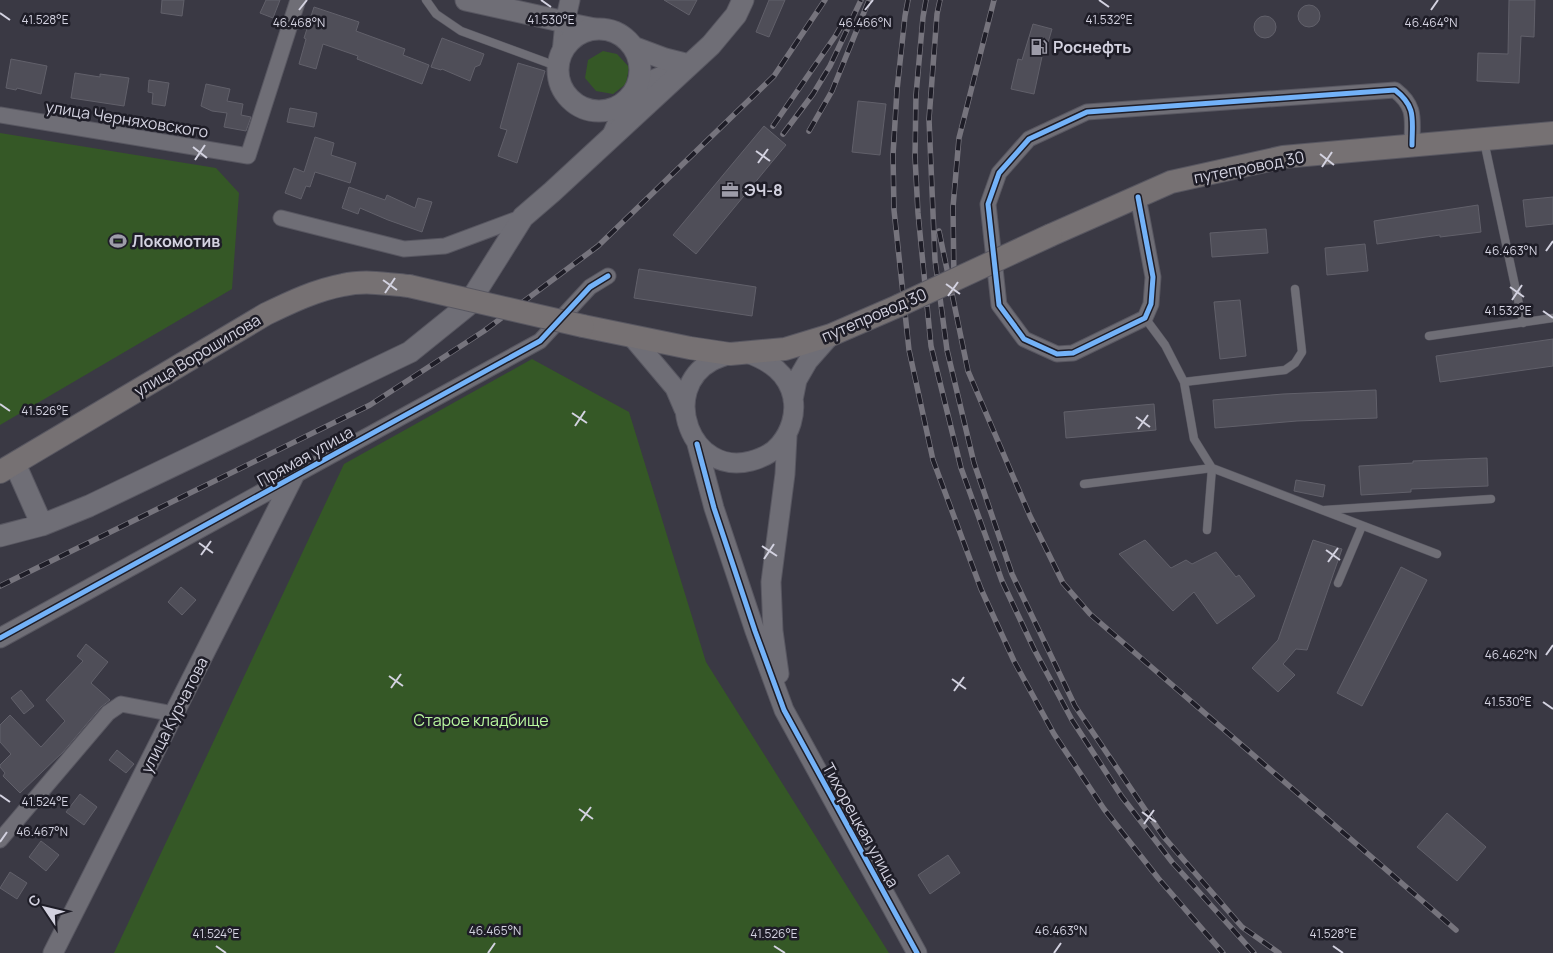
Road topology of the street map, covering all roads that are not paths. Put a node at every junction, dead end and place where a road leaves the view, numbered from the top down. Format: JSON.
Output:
{"nodes":[{"id":1,"x":298,"y":0,"type":"edge"},
{"id":2,"x":426,"y":0,"type":"edge"},
{"id":3,"x":570,"y":0,"type":"edge"},
{"id":4,"x":743,"y":0,"type":"edge"},
{"id":5,"x":474,"y":1,"type":"edge"},
{"id":6,"x":565,"y":22,"type":"junction"},
{"id":7,"x":610,"y":30,"type":"junction"},
{"id":8,"x":633,"y":47,"type":"junction"},
{"id":9,"x":560,"y":60,"type":"junction"},
{"id":10,"x":689,"y":65,"type":"junction"},
{"id":11,"x":632,"y":93,"type":"junction"},
{"id":12,"x":0,"y":115,"type":"edge"},
{"id":13,"x":1553,"y":133,"type":"edge"},
{"id":14,"x":611,"y":136,"type":"junction"},
{"id":15,"x":1484,"y":139,"type":"junction"},
{"id":16,"x":1412,"y":145,"type":"junction"},
{"id":17,"x":1138,"y":197,"type":"junction"},
{"id":18,"x":523,"y":217,"type":"junction"},
{"id":19,"x":281,"y":218,"type":"dead end"},
{"id":20,"x":608,"y":276,"type":"dead end"},
{"id":21,"x":409,"y":286,"type":"joint"},
{"id":22,"x":1295,"y":289,"type":"dead end"},
{"id":23,"x":1145,"y":318,"type":"junction"},
{"id":24,"x":1553,"y":318,"type":"edge"},
{"id":25,"x":1522,"y":322,"type":"junction"},
{"id":26,"x":831,"y":335,"type":"junction"},
{"id":27,"x":1429,"y":336,"type":"dead end"},
{"id":28,"x":632,"y":337,"type":"junction"},
{"id":29,"x":739,"y":354,"type":"junction"},
{"id":30,"x":1184,"y":382,"type":"junction"},
{"id":31,"x":793,"y":400,"type":"junction"},
{"id":32,"x":684,"y":409,"type":"junction"},
{"id":33,"x":787,"y":436,"type":"junction"},
{"id":34,"x":697,"y":444,"type":"junction"},
{"id":35,"x":8,"y":468,"type":"edge"},
{"id":36,"x":1212,"y":468,"type":"junction"},
{"id":37,"x":294,"y":476,"type":"junction"},
{"id":38,"x":1084,"y":484,"type":"dead end"},
{"id":39,"x":1491,"y":499,"type":"dead end"},
{"id":40,"x":1320,"y":510,"type":"junction"},
{"id":41,"x":42,"y":525,"type":"junction"},
{"id":42,"x":1362,"y":526,"type":"junction"},
{"id":43,"x":1208,"y":530,"type":"dead end"},
{"id":44,"x":0,"y":536,"type":"edge"},
{"id":45,"x":1437,"y":554,"type":"dead end"},
{"id":46,"x":1338,"y":584,"type":"dead end"},
{"id":47,"x":0,"y":638,"type":"edge"},
{"id":48,"x":784,"y":710,"type":"junction"},
{"id":49,"x":174,"y":714,"type":"junction"},
{"id":50,"x":0,"y":840,"type":"edge"},
{"id":51,"x":54,"y":953,"type":"edge"},
{"id":52,"x":917,"y":953,"type":"edge"}],
"edges":[{"from":1,"to":12,"type":"street","name":"улица Черняховского"},
{"from":2,"to":9,"type":"lane"},
{"from":3,"to":6,"type":"street"},
{"from":4,"to":10,"type":"main road"},
{"from":5,"to":6,"type":"main road"},
{"from":6,"to":7,"type":"street"},
{"from":6,"to":9,"type":"street"},
{"from":7,"to":8,"type":"main road"},
{"from":7,"to":9,"type":"main road"},
{"from":8,"to":10,"type":"main road"},
{"from":8,"to":11,"type":"main road"},
{"from":9,"to":11,"type":"main road"},
{"from":10,"to":11,"type":"street"},
{"from":10,"to":14,"type":"main road"},
{"from":11,"to":14,"type":"street"},
{"from":13,"to":15,"type":"main road","name":"путепровод 30"},
{"from":14,"to":18,"type":"main road"},
{"from":15,"to":16,"type":"main road","name":"путепровод 30"},
{"from":15,"to":25,"type":"lane"},
{"from":16,"to":17,"type":"main road","name":"путепровод 30"},
{"from":16,"to":23,"type":"street"},
{"from":17,"to":23,"type":"street"},
{"from":17,"to":26,"type":"main road","name":"путепровод 30","bridge":true},
{"from":18,"to":19,"type":"street"},
{"from":18,"to":41,"type":"main road"},
{"from":20,"to":37,"type":"street","name":"Прямая улица"},
{"from":21,"to":28,"type":"main road","name":"путепровод 30","bridge":true},
{"from":21,"to":35,"type":"main road","name":"улица Ворошилова"},
{"from":22,"to":30,"type":"lane"},
{"from":23,"to":30,"type":"lane"},
{"from":24,"to":25,"type":"lane"},
{"from":25,"to":27,"type":"lane"},
{"from":26,"to":29,"type":"main road","name":"путепровод 30"},
{"from":26,"to":31,"type":"street"},
{"from":28,"to":29,"type":"main road","name":"путепровод 30"},
{"from":28,"to":32,"type":"street"},
{"from":29,"to":31,"type":"street"},
{"from":29,"to":32,"type":"street"},
{"from":30,"to":36,"type":"lane"},
{"from":31,"to":33,"type":"street"},
{"from":32,"to":34,"type":"street"},
{"from":33,"to":34,"type":"street"},
{"from":33,"to":48,"type":"street"},
{"from":34,"to":48,"type":"street"},
{"from":35,"to":41,"type":"main road"},
{"from":36,"to":38,"type":"lane"},
{"from":36,"to":40,"type":"lane"},
{"from":36,"to":43,"type":"lane"},
{"from":37,"to":47,"type":"street","name":"Прямая улица"},
{"from":37,"to":49,"type":"street","name":"улица Курчатова"},
{"from":39,"to":40,"type":"lane"},
{"from":40,"to":42,"type":"lane"},
{"from":41,"to":44,"type":"main road"},
{"from":42,"to":45,"type":"lane"},
{"from":42,"to":46,"type":"lane"},
{"from":48,"to":52,"type":"street","name":"Тихорецкая улица"},
{"from":49,"to":50,"type":"street"},
{"from":49,"to":51,"type":"street","name":"улица Курчатова"}]}
